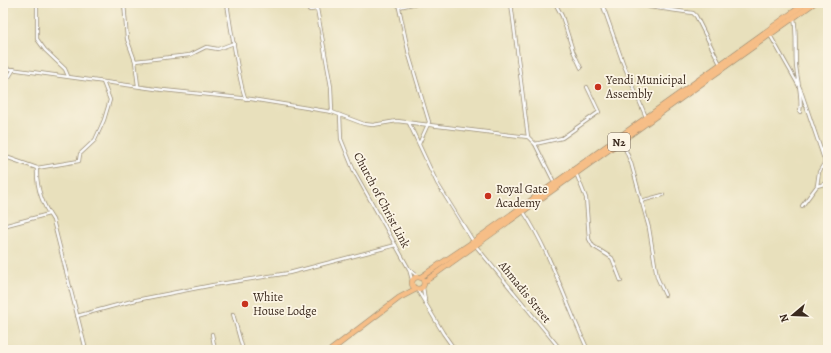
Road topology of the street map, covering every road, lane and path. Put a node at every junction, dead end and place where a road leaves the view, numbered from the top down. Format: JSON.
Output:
{"nodes":[{"id":1,"x":37,"y":3,"type":"edge"},
{"id":2,"x":124,"y":3,"type":"edge"},
{"id":3,"x":227,"y":3,"type":"edge"},
{"id":4,"x":300,"y":3,"type":"edge"},
{"id":5,"x":316,"y":3,"type":"edge"},
{"id":6,"x":417,"y":3,"type":"edge"},
{"id":7,"x":512,"y":3,"type":"edge"},
{"id":8,"x":556,"y":3,"type":"edge"},
{"id":9,"x":602,"y":3,"type":"edge"},
{"id":10,"x":806,"y":3,"type":"edge"},
{"id":11,"x":814,"y":3,"type":"edge"},
{"id":12,"x":399,"y":5,"type":"edge"},
{"id":13,"x":649,"y":7,"type":"dead end"},
{"id":14,"x":317,"y":9,"type":"junction"},
{"id":15,"x":794,"y":17,"type":"junction"},
{"id":16,"x":770,"y":34,"type":"junction"},
{"id":17,"x":234,"y":43,"type":"junction"},
{"id":18,"x":136,"y":61,"type":"junction"},
{"id":19,"x":720,"y":64,"type":"junction"},
{"id":20,"x":3,"y":68,"type":"edge"},
{"id":21,"x":580,"y":68,"type":"dead end"},
{"id":22,"x":14,"y":69,"type":"junction"},
{"id":23,"x":68,"y":76,"type":"junction"},
{"id":24,"x":3,"y":80,"type":"edge"},
{"id":25,"x":103,"y":82,"type":"junction"},
{"id":26,"x":798,"y":84,"type":"junction"},
{"id":27,"x":138,"y":86,"type":"junction"},
{"id":28,"x":587,"y":87,"type":"dead end"},
{"id":29,"x":247,"y":99,"type":"junction"},
{"id":30,"x":3,"y":108,"type":"edge"},
{"id":31,"x":332,"y":112,"type":"junction"},
{"id":32,"x":800,"y":112,"type":"dead end"},
{"id":33,"x":340,"y":115,"type":"junction"},
{"id":34,"x":648,"y":118,"type":"junction"},
{"id":35,"x":408,"y":122,"type":"junction"},
{"id":36,"x":429,"y":124,"type":"junction"},
{"id":37,"x":528,"y":137,"type":"junction"},
{"id":38,"x":622,"y":140,"type":"junction"},
{"id":39,"x":419,"y":144,"type":"junction"},
{"id":40,"x":535,"y":144,"type":"junction"},
{"id":41,"x":3,"y":156,"type":"edge"},
{"id":42,"x":826,"y":162,"type":"edge"},
{"id":43,"x":37,"y":168,"type":"junction"},
{"id":44,"x":576,"y":172,"type":"junction"},
{"id":45,"x":554,"y":182,"type":"junction"},
{"id":46,"x":828,"y":183,"type":"edge"},
{"id":47,"x":818,"y":186,"type":"junction"},
{"id":48,"x":663,"y":195,"type":"dead end"},
{"id":49,"x":641,"y":201,"type":"junction"},
{"id":50,"x":802,"y":206,"type":"dead end"},
{"id":51,"x":523,"y":211,"type":"junction"},
{"id":52,"x":49,"y":214,"type":"junction"},
{"id":53,"x":3,"y":226,"type":"edge"},
{"id":54,"x":474,"y":243,"type":"junction"},
{"id":55,"x":396,"y":245,"type":"junction"},
{"id":56,"x":409,"y":269,"type":"junction"},
{"id":57,"x":420,"y":277,"type":"junction"},
{"id":58,"x":621,"y":281,"type":"dead end"},
{"id":59,"x":412,"y":282,"type":"junction"},
{"id":60,"x":424,"y":284,"type":"junction"},
{"id":61,"x":416,"y":289,"type":"junction"},
{"id":62,"x":665,"y":296,"type":"dead end"},
{"id":63,"x":399,"y":298,"type":"junction"},
{"id":64,"x":425,"y":300,"type":"junction"},
{"id":65,"x":233,"y":314,"type":"dead end"},
{"id":66,"x":77,"y":316,"type":"junction"},
{"id":67,"x":212,"y":334,"type":"dead end"},
{"id":68,"x":86,"y":350,"type":"edge"},
{"id":69,"x":215,"y":350,"type":"edge"},
{"id":70,"x":243,"y":350,"type":"edge"},
{"id":71,"x":331,"y":350,"type":"edge"},
{"id":72,"x":455,"y":350,"type":"edge"},
{"id":73,"x":561,"y":350,"type":"edge"},
{"id":74,"x":588,"y":350,"type":"edge"}],
"edges":[{"from":1,"to":23,"type":"street"},
{"from":2,"to":18,"type":"street"},
{"from":3,"to":17,"type":"street"},
{"from":4,"to":14,"type":"street"},
{"from":5,"to":14,"type":"street"},
{"from":6,"to":12,"type":"street"},
{"from":7,"to":37,"type":"street"},
{"from":8,"to":21,"type":"street"},
{"from":9,"to":34,"type":"street"},
{"from":10,"to":19,"type":"highway","number":"N2"},
{"from":11,"to":15,"type":"highway","number":"N2"},
{"from":12,"to":36,"type":"street"},
{"from":13,"to":19,"type":"street"},
{"from":14,"to":31,"type":"street"},
{"from":15,"to":16,"type":"highway","number":"N2"},
{"from":15,"to":26,"type":"street"},
{"from":16,"to":26,"type":"street"},
{"from":16,"to":34,"type":"highway","number":"N2"},
{"from":17,"to":18,"type":"street"},
{"from":17,"to":29,"type":"street"},
{"from":18,"to":27,"type":"street"},
{"from":19,"to":34,"type":"highway","number":"N2"},
{"from":20,"to":22,"type":"street"},
{"from":22,"to":23,"type":"street"},
{"from":22,"to":24,"type":"street"},
{"from":23,"to":25,"type":"street"},
{"from":25,"to":27,"type":"street"},
{"from":25,"to":43,"type":"street"},
{"from":26,"to":32,"type":"street"},
{"from":26,"to":42,"type":"street"},
{"from":27,"to":29,"type":"street"},
{"from":28,"to":40,"type":"street"},
{"from":29,"to":31,"type":"street"},
{"from":30,"to":41,"type":"street"},
{"from":31,"to":33,"type":"street"},
{"from":33,"to":35,"type":"street"},
{"from":33,"to":55,"type":"street","name":"Church of Christ Link"},
{"from":34,"to":38,"type":"highway","number":"N2"},
{"from":34,"to":45,"type":"highway","number":"N2"},
{"from":35,"to":36,"type":"street"},
{"from":35,"to":39,"type":"street","name":"Ahmadis Street"},
{"from":36,"to":37,"type":"street"},
{"from":36,"to":39,"type":"street"},
{"from":37,"to":40,"type":"street"},
{"from":38,"to":44,"type":"highway","number":"N2"},
{"from":38,"to":49,"type":"street"},
{"from":39,"to":54,"type":"street","name":"Ahmadis Street"},
{"from":40,"to":45,"type":"street"},
{"from":41,"to":43,"type":"street"},
{"from":42,"to":47,"type":"street"},
{"from":43,"to":52,"type":"street"},
{"from":44,"to":51,"type":"highway","number":"N2"},
{"from":44,"to":58,"type":"street"},
{"from":45,"to":54,"type":"highway","number":"N2"},
{"from":46,"to":47,"type":"street"},
{"from":47,"to":50,"type":"street"},
{"from":48,"to":49,"type":"street"},
{"from":49,"to":62,"type":"street"},
{"from":51,"to":54,"type":"highway","number":"N2"},
{"from":51,"to":74,"type":"street"},
{"from":52,"to":53,"type":"street"},
{"from":52,"to":66,"type":"street"},
{"from":54,"to":57,"type":"highway","number":"N2"},
{"from":54,"to":60,"type":"highway","number":"N2"},
{"from":54,"to":73,"type":"street","name":"Ahmadis Street"},
{"from":55,"to":56,"type":"street","name":"Church of Christ Link"},
{"from":55,"to":66,"type":"street"},
{"from":56,"to":57,"type":"street","name":"Church of Christ Link"},
{"from":56,"to":59,"type":"street","name":"Church of Christ Link"},
{"from":57,"to":59,"type":"highway"},
{"from":57,"to":60,"type":"highway"},
{"from":59,"to":61,"type":"highway"},
{"from":59,"to":63,"type":"highway"},
{"from":60,"to":61,"type":"highway"},
{"from":60,"to":64,"type":"street"},
{"from":61,"to":63,"type":"highway"},
{"from":61,"to":64,"type":"street"},
{"from":63,"to":71,"type":"highway"},
{"from":64,"to":72,"type":"street"},
{"from":65,"to":70,"type":"street"},
{"from":66,"to":68,"type":"street"},
{"from":67,"to":69,"type":"street"}]}
